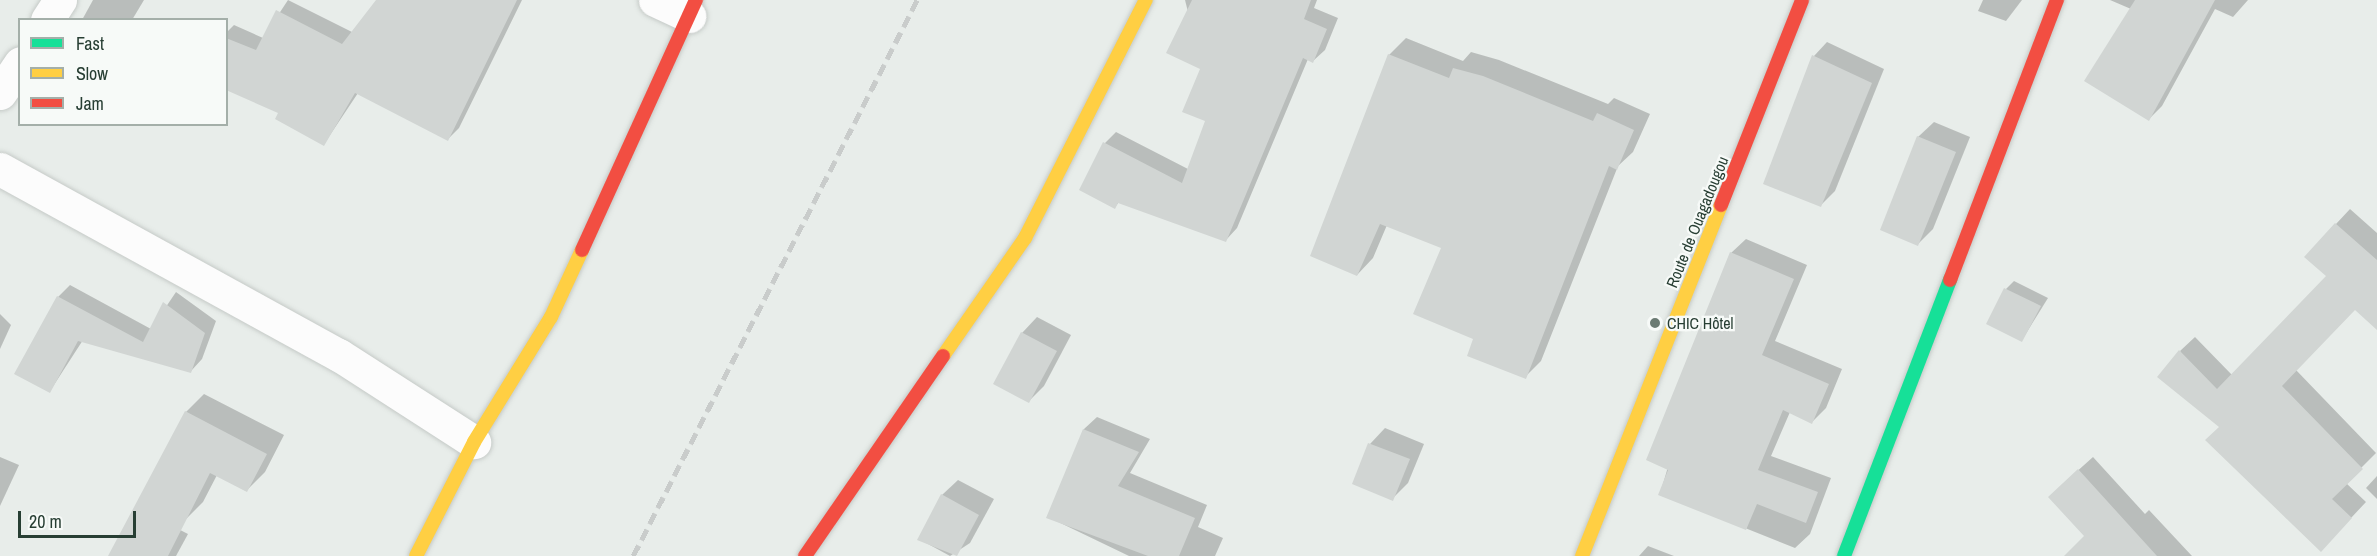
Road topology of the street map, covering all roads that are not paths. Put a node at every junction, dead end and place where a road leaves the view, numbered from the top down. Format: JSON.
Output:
{"nodes":[{"id":1,"x":60,"y":0,"type":"edge"},
{"id":2,"x":655,"y":0,"type":"edge"},
{"id":3,"x":1146,"y":0,"type":"edge"},
{"id":4,"x":1802,"y":0,"type":"edge"},
{"id":5,"x":2056,"y":0,"type":"edge"},
{"id":6,"x":693,"y":8,"type":"edge"},
{"id":7,"x":48,"y":18,"type":"edge"},
{"id":8,"x":18,"y":66,"type":"edge"},
{"id":9,"x":0,"y":93,"type":"edge"},
{"id":10,"x":0,"y":169,"type":"edge"},
{"id":11,"x":474,"y":442,"type":"junction"},
{"id":12,"x":416,"y":556,"type":"edge"},
{"id":13,"x":805,"y":556,"type":"edge"},
{"id":14,"x":1582,"y":556,"type":"edge"},
{"id":15,"x":1844,"y":556,"type":"edge"}],
"edges":[{"from":1,"to":7,"type":"street"},
{"from":2,"to":6,"type":"street"},
{"from":3,"to":13,"type":"street"},
{"from":4,"to":14,"type":"street","name":"Route de Ouagadougou"},
{"from":5,"to":15,"type":"street"},
{"from":6,"to":11,"type":"street"},
{"from":8,"to":9,"type":"street"},
{"from":10,"to":11,"type":"street"},
{"from":11,"to":12,"type":"street"}]}
